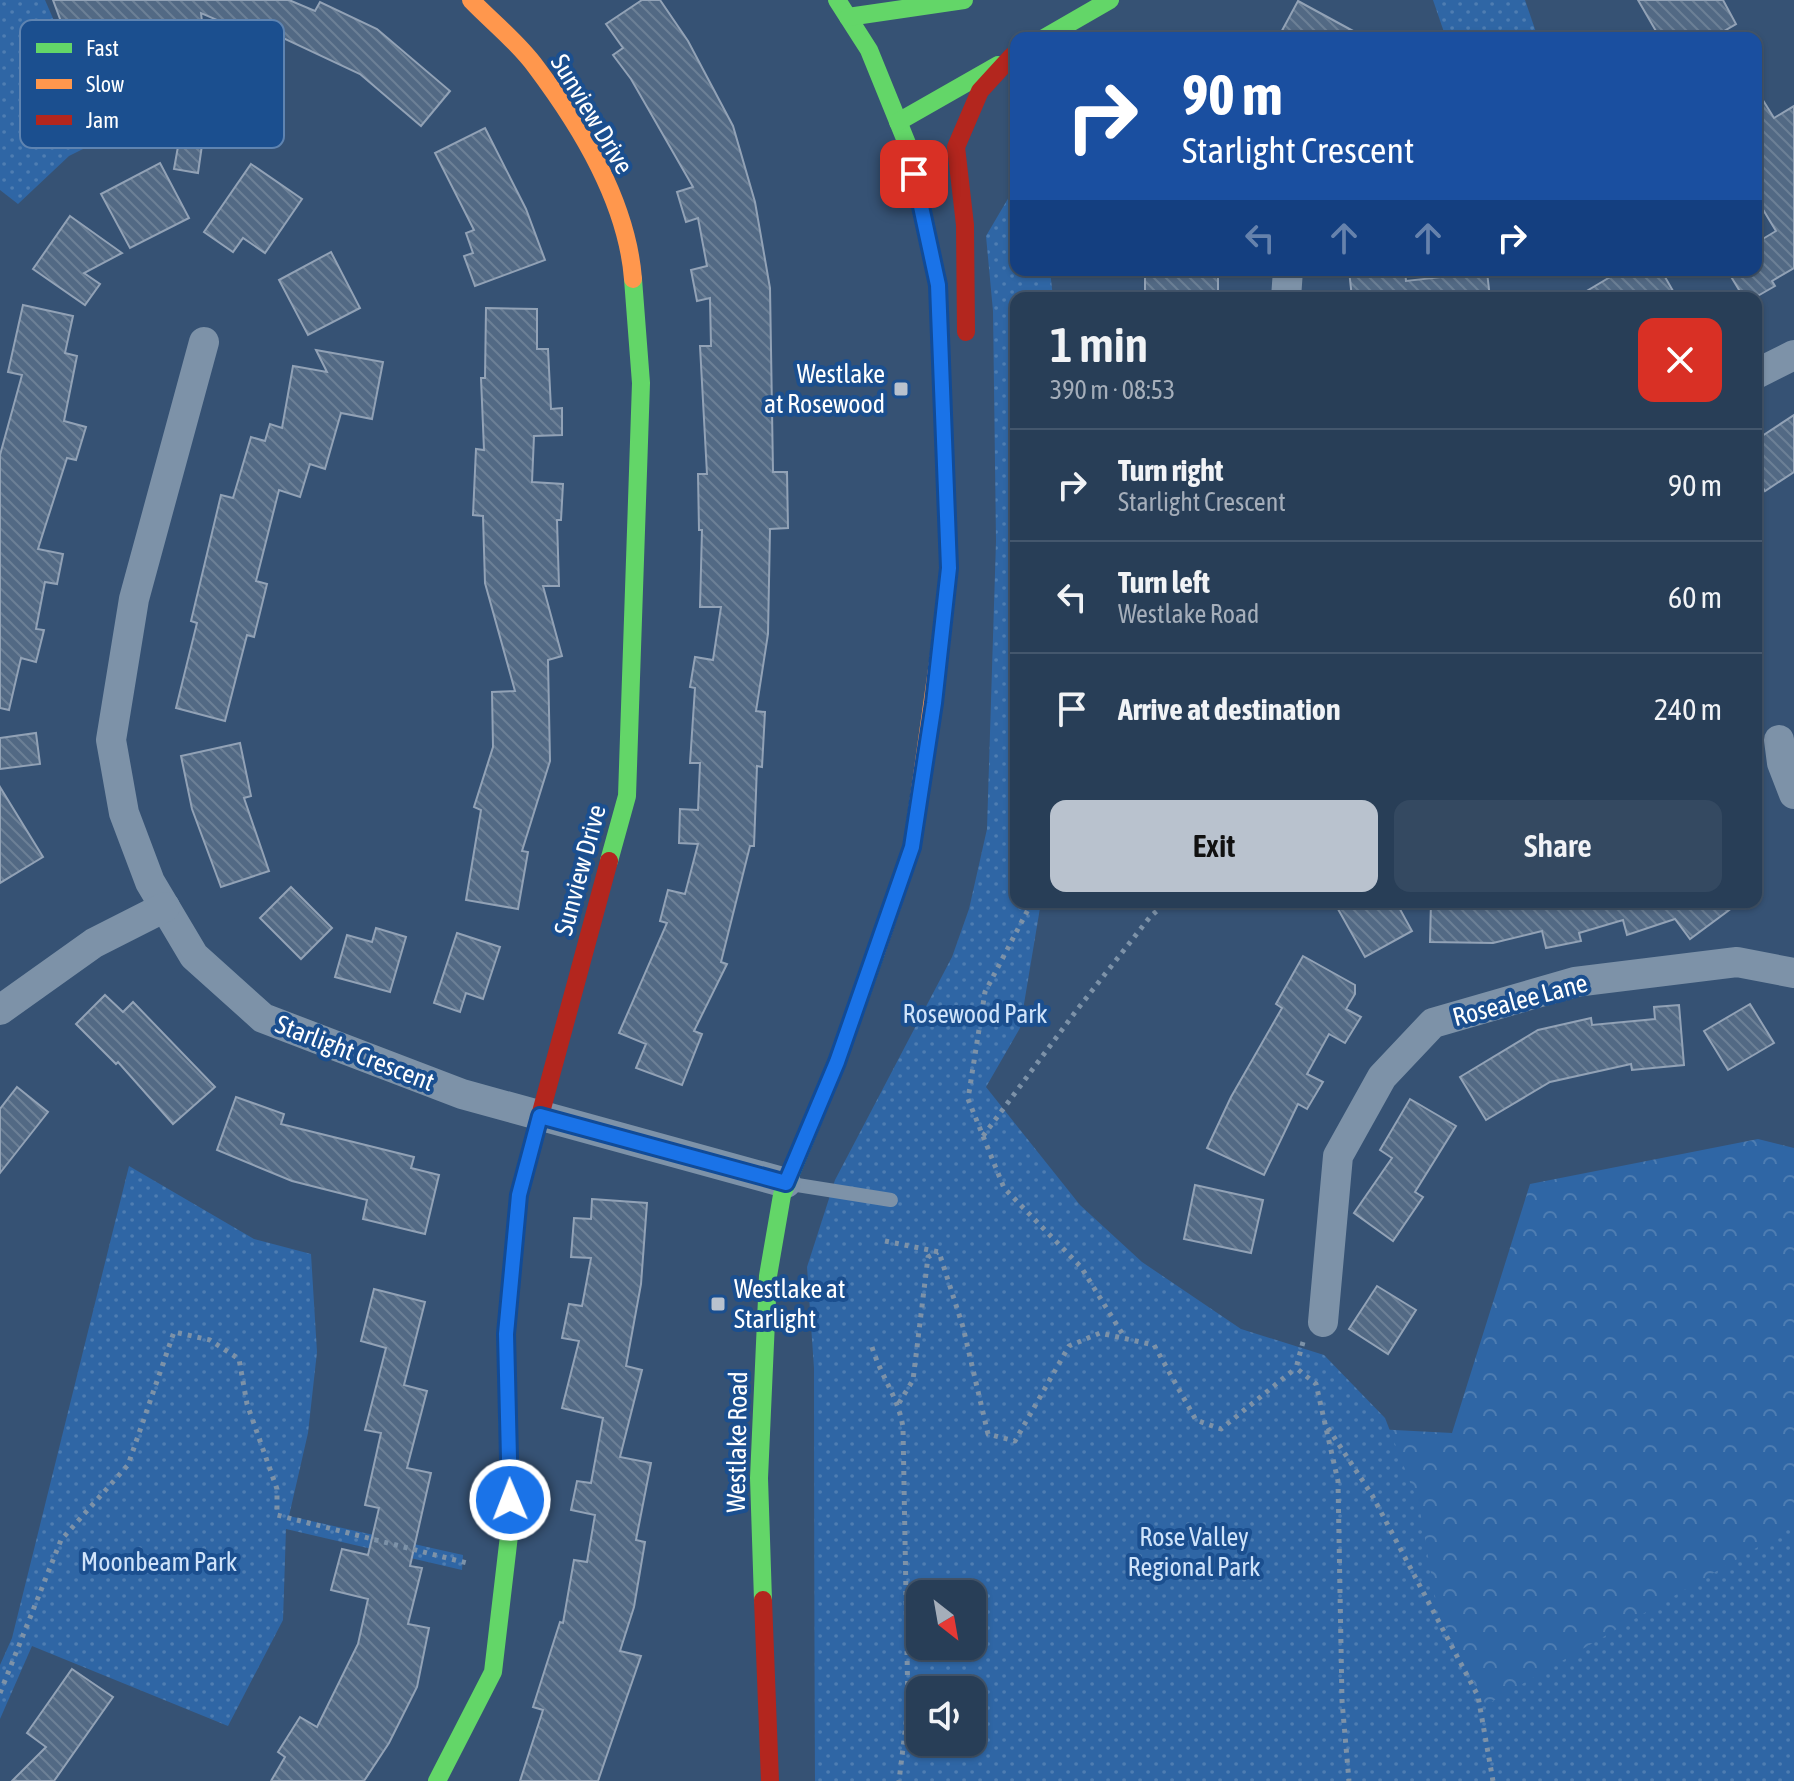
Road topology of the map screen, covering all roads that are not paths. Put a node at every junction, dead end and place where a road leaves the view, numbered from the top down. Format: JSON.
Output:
{"nodes":[{"id":1,"x":471,"y":0,"type":"edge"},
{"id":2,"x":837,"y":0,"type":"edge"},
{"id":3,"x":964,"y":0,"type":"edge"},
{"id":4,"x":1110,"y":0,"type":"edge"},
{"id":5,"x":848,"y":17,"type":"junction"},
{"id":6,"x":1054,"y":32,"type":"edge"},
{"id":7,"x":1010,"y":57,"type":"edge"},
{"id":8,"x":1010,"y":59,"type":"edge"},
{"id":9,"x":898,"y":122,"type":"junction"},
{"id":10,"x":204,"y":342,"type":"dead end"},
{"id":11,"x":1794,"y":355,"type":"edge"},
{"id":12,"x":1762,"y":371,"type":"edge"},
{"id":13,"x":944,"y":443,"type":"junction"},
{"id":14,"x":1776,"y":740,"type":"edge"},
{"id":15,"x":1794,"y":794,"type":"edge"},
{"id":16,"x":165,"y":907,"type":"junction"},
{"id":17,"x":1794,"y":973,"type":"edge"},
{"id":18,"x":0,"y":1010,"type":"edge"},
{"id":19,"x":540,"y":1116,"type":"junction"},
{"id":20,"x":786,"y":1183,"type":"junction"},
{"id":21,"x":891,"y":1200,"type":"dead end"},
{"id":22,"x":1323,"y":1322,"type":"road end"},
{"id":23,"x":437,"y":1781,"type":"edge"},
{"id":24,"x":770,"y":1781,"type":"edge"}],
"edges":[{"from":1,"to":19,"type":"street","name":"Sunview Drive"},
{"from":2,"to":5,"type":"street","name":"Westlake Road"},
{"from":3,"to":5,"type":"street"},
{"from":4,"to":6,"type":"street"},
{"from":5,"to":9,"type":"street","name":"Westlake Road"},
{"from":7,"to":9,"type":"street"},
{"from":8,"to":13,"type":"street"},
{"from":9,"to":13,"type":"street","name":"Westlake Road"},
{"from":10,"to":16,"type":"street","name":"Starlight Crescent"},
{"from":11,"to":12,"type":"street"},
{"from":13,"to":20,"type":"street","name":"Westlake Road"},
{"from":14,"to":15,"type":"street"},
{"from":16,"to":18,"type":"street"},
{"from":16,"to":19,"type":"street","name":"Starlight Crescent"},
{"from":17,"to":22,"type":"street","name":"Rosealee Lane"},
{"from":19,"to":20,"type":"street","name":"Starlight Crescent"},
{"from":19,"to":23,"type":"street","name":"Sunview Drive"},
{"from":20,"to":21,"type":"lane"},
{"from":20,"to":24,"type":"street","name":"Westlake Road"}]}
